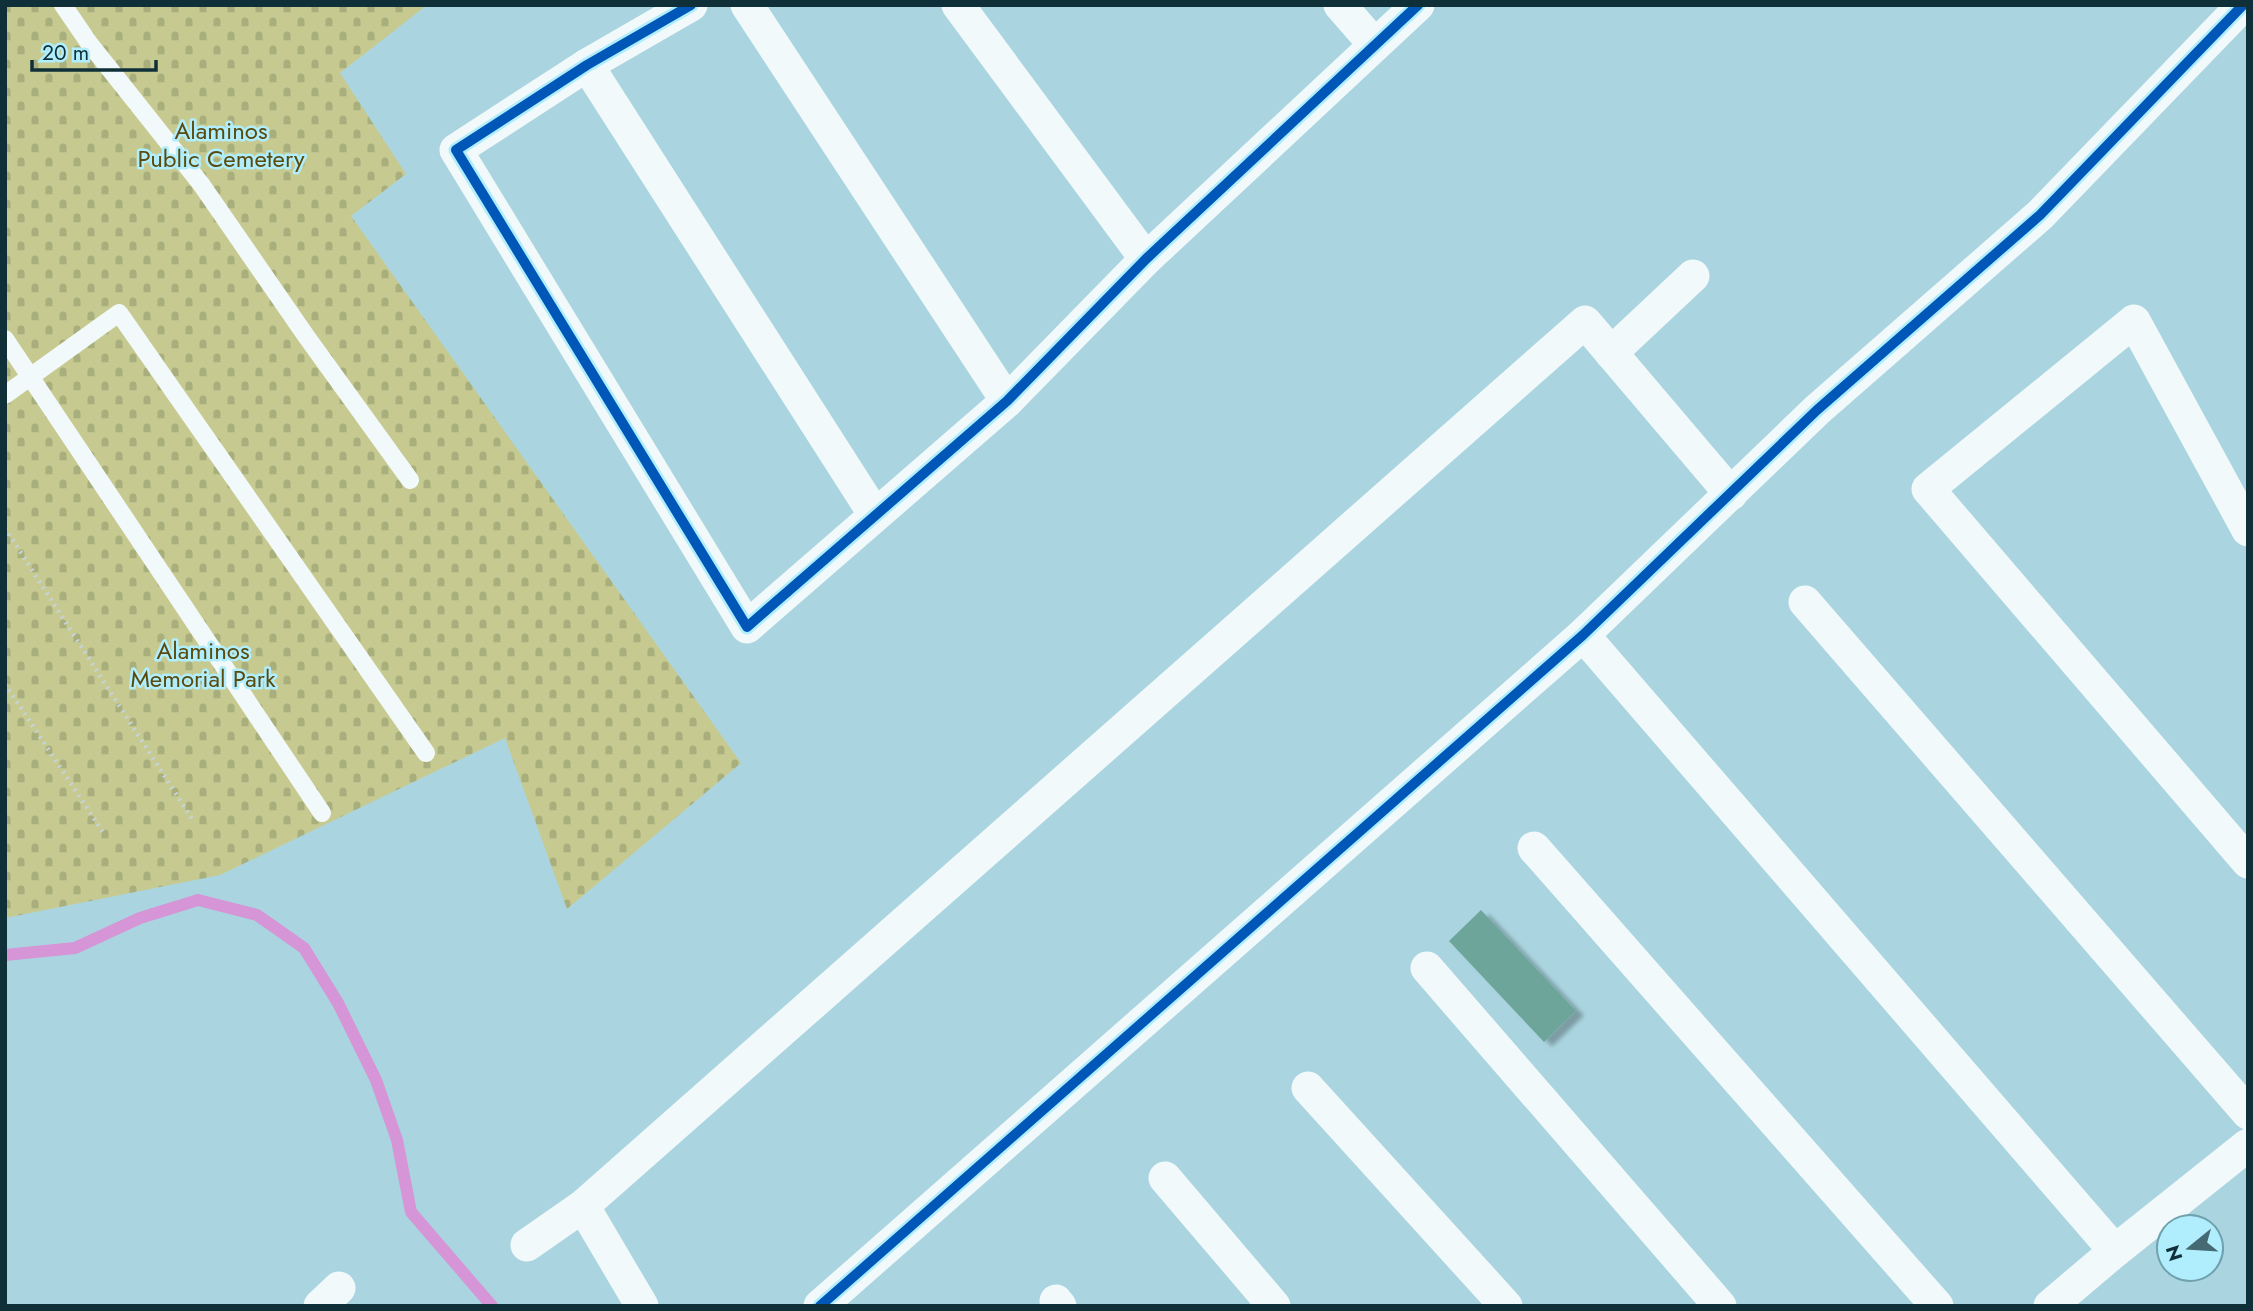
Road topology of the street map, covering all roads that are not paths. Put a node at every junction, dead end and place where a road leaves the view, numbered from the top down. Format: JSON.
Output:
{"nodes":[{"id":1,"x":63,"y":5,"type":"edge"},
{"id":2,"x":691,"y":5,"type":"edge"},
{"id":3,"x":747,"y":5,"type":"edge"},
{"id":4,"x":958,"y":5,"type":"edge"},
{"id":5,"x":1340,"y":5,"type":"edge"},
{"id":6,"x":1418,"y":5,"type":"edge"},
{"id":7,"x":2243,"y":5,"type":"edge"},
{"id":8,"x":1374,"y":44,"type":"junction"},
{"id":9,"x":587,"y":65,"type":"junction"},
{"id":10,"x":1146,"y":259,"type":"junction"},
{"id":11,"x":1693,"y":276,"type":"dead end"},
{"id":12,"x":5,"y":340,"type":"edge"},
{"id":13,"x":1611,"y":353,"type":"junction"},
{"id":14,"x":30,"y":376,"type":"junction"},
{"id":15,"x":5,"y":395,"type":"edge"},
{"id":16,"x":1007,"y":401,"type":"junction"},
{"id":17,"x":410,"y":480,"type":"dead end"},
{"id":18,"x":1731,"y":494,"type":"junction"},
{"id":19,"x":875,"y":515,"type":"junction"},
{"id":20,"x":2248,"y":530,"type":"edge"},
{"id":21,"x":1805,"y":602,"type":"dead end"},
{"id":22,"x":1583,"y":635,"type":"junction"},
{"id":23,"x":426,"y":753,"type":"dead end"},
{"id":24,"x":322,"y":813,"type":"dead end"},
{"id":25,"x":1534,"y":848,"type":"dead end"},
{"id":26,"x":2248,"y":862,"type":"edge"},
{"id":27,"x":1427,"y":968,"type":"dead end"},
{"id":28,"x":1308,"y":1088,"type":"dead end"},
{"id":29,"x":2248,"y":1113,"type":"edge"},
{"id":30,"x":2248,"y":1145,"type":"edge"},
{"id":31,"x":1165,"y":1178,"type":"dead end"},
{"id":32,"x":583,"y":1206,"type":"junction"},
{"id":33,"x":527,"y":1245,"type":"dead end"},
{"id":34,"x":2115,"y":1251,"type":"junction"},
{"id":35,"x":642,"y":1306,"type":"edge"},
{"id":36,"x":820,"y":1306,"type":"edge"},
{"id":37,"x":1274,"y":1306,"type":"edge"},
{"id":38,"x":1506,"y":1306,"type":"edge"},
{"id":39,"x":1720,"y":1306,"type":"edge"},
{"id":40,"x":1937,"y":1306,"type":"edge"},
{"id":41,"x":2050,"y":1306,"type":"edge"}],
"edges":[{"from":1,"to":17,"type":"lane"},
{"from":2,"to":9,"type":"street"},
{"from":3,"to":16,"type":"street"},
{"from":4,"to":10,"type":"street"},
{"from":5,"to":8,"type":"street"},
{"from":6,"to":8,"type":"street"},
{"from":7,"to":18,"type":"street"},
{"from":8,"to":10,"type":"street"},
{"from":9,"to":19,"type":"street"},
{"from":9,"to":19,"type":"street"},
{"from":10,"to":16,"type":"street"},
{"from":11,"to":13,"type":"street"},
{"from":12,"to":14,"type":"lane"},
{"from":13,"to":18,"type":"street"},
{"from":13,"to":32,"type":"street"},
{"from":14,"to":15,"type":"lane"},
{"from":14,"to":23,"type":"lane"},
{"from":14,"to":24,"type":"lane"},
{"from":16,"to":19,"type":"street"},
{"from":18,"to":22,"type":"street"},
{"from":20,"to":26,"type":"street"},
{"from":21,"to":29,"type":"street"},
{"from":22,"to":34,"type":"street"},
{"from":22,"to":36,"type":"street"},
{"from":25,"to":40,"type":"street"},
{"from":27,"to":39,"type":"street"},
{"from":28,"to":38,"type":"street"},
{"from":30,"to":34,"type":"street"},
{"from":31,"to":37,"type":"street"},
{"from":32,"to":33,"type":"street"},
{"from":32,"to":35,"type":"street"},
{"from":34,"to":41,"type":"street"}]}
